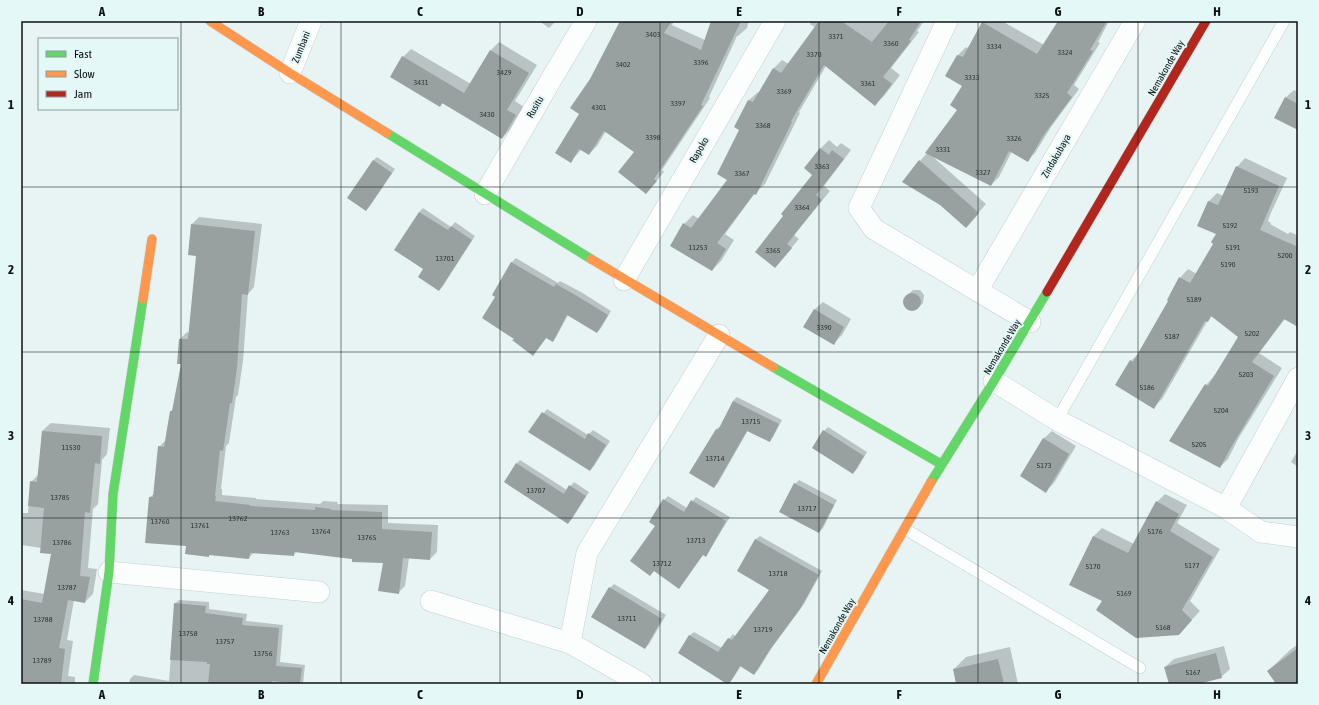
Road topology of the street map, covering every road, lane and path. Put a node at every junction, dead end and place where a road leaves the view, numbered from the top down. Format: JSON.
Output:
{"nodes":[{"id":1,"x":210,"y":21,"type":"edge"},
{"id":2,"x":311,"y":21,"type":"edge"},
{"id":3,"x":586,"y":21,"type":"edge"},
{"id":4,"x":775,"y":21,"type":"edge"},
{"id":5,"x":947,"y":21,"type":"edge"},
{"id":6,"x":1135,"y":21,"type":"edge"},
{"id":7,"x":1206,"y":21,"type":"edge"},
{"id":8,"x":1284,"y":21,"type":"edge"},
{"id":9,"x":290,"y":73,"type":"junction"},
{"id":10,"x":485,"y":194,"type":"junction"},
{"id":11,"x":152,"y":239,"type":"dead end"},
{"id":12,"x":624,"y":280,"type":"junction"},
{"id":13,"x":977,"y":291,"type":"junction"},
{"id":14,"x":1030,"y":322,"type":"junction"},
{"id":15,"x":719,"y":335,"type":"junction"},
{"id":16,"x":1298,"y":378,"type":"edge"},
{"id":17,"x":994,"y":381,"type":"junction"},
{"id":18,"x":1057,"y":420,"type":"junction"},
{"id":19,"x":941,"y":464,"type":"junction"},
{"id":20,"x":1226,"y":508,"type":"junction"},
{"id":21,"x":905,"y":529,"type":"junction"},
{"id":22,"x":1298,"y":537,"type":"edge"},
{"id":23,"x":109,"y":572,"type":"junction"},
{"id":24,"x":319,"y":592,"type":"dead end"},
{"id":25,"x":431,"y":601,"type":"dead end"},
{"id":26,"x":570,"y":643,"type":"junction"},
{"id":27,"x":1140,"y":668,"type":"dead end"},
{"id":28,"x":93,"y":684,"type":"edge"},
{"id":29,"x":642,"y":684,"type":"edge"},
{"id":30,"x":816,"y":684,"type":"edge"}],
"edges":[{"from":1,"to":9,"type":"street"},
{"from":2,"to":9,"type":"street","name":"Zumbani"},
{"from":3,"to":10,"type":"street","name":"Rusitu"},
{"from":4,"to":12,"type":"street","name":"Rapoko"},
{"from":5,"to":13,"type":"street"},
{"from":6,"to":13,"type":"street","name":"Zindakubaya"},
{"from":7,"to":14,"type":"street","name":"Nemakonde Way"},
{"from":8,"to":18,"type":"lane"},
{"from":9,"to":10,"type":"street"},
{"from":10,"to":12,"type":"street"},
{"from":11,"to":23,"type":"street"},
{"from":12,"to":15,"type":"street"},
{"from":13,"to":14,"type":"street"},
{"from":14,"to":17,"type":"street","name":"Nemakonde Way"},
{"from":15,"to":19,"type":"street"},
{"from":15,"to":26,"type":"street"},
{"from":16,"to":20,"type":"street"},
{"from":17,"to":18,"type":"street"},
{"from":17,"to":19,"type":"street","name":"Nemakonde Way"},
{"from":18,"to":20,"type":"street"},
{"from":19,"to":21,"type":"street","name":"Nemakonde Way"},
{"from":20,"to":22,"type":"street"},
{"from":21,"to":27,"type":"lane"},
{"from":21,"to":30,"type":"street","name":"Nemakonde Way"},
{"from":23,"to":24,"type":"street"},
{"from":23,"to":28,"type":"street"},
{"from":25,"to":26,"type":"street"},
{"from":26,"to":29,"type":"street"}]}
